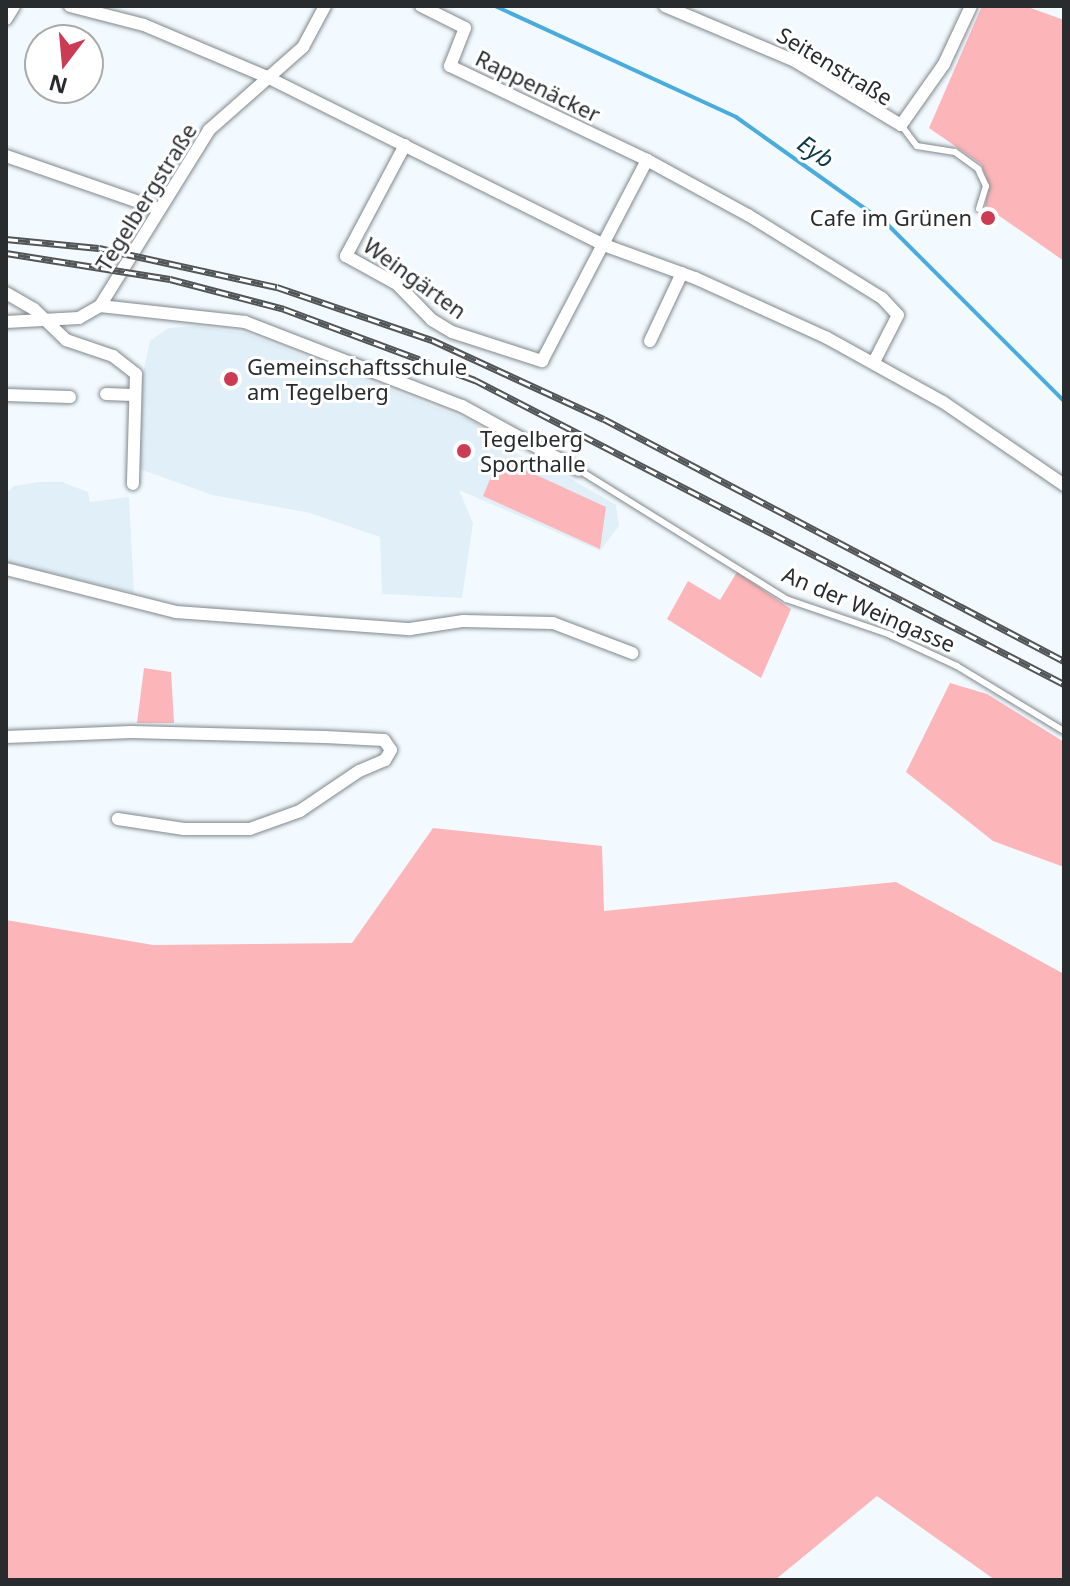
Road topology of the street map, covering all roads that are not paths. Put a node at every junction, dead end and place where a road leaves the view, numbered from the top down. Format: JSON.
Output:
{"nodes":[{"id":1,"x":14,"y":6,"type":"edge"},
{"id":2,"x":70,"y":6,"type":"edge"},
{"id":3,"x":325,"y":6,"type":"edge"},
{"id":4,"x":421,"y":6,"type":"edge"},
{"id":5,"x":665,"y":6,"type":"edge"},
{"id":6,"x":971,"y":6,"type":"edge"},
{"id":7,"x":6,"y":19,"type":"edge"},
{"id":8,"x":265,"y":76,"type":"junction"},
{"id":9,"x":901,"y":125,"type":"junction"},
{"id":10,"x":405,"y":145,"type":"junction"},
{"id":11,"x":6,"y":156,"type":"edge"},
{"id":12,"x":647,"y":160,"type":"junction"},
{"id":13,"x":159,"y":209,"type":"junction"},
{"id":14,"x":979,"y":209,"type":"dead end"},
{"id":15,"x":604,"y":245,"type":"junction"},
{"id":16,"x":682,"y":273,"type":"junction"},
{"id":17,"x":6,"y":293,"type":"edge"},
{"id":18,"x":100,"y":306,"type":"junction"},
{"id":19,"x":6,"y":322,"type":"edge"},
{"id":20,"x":46,"y":322,"type":"junction"},
{"id":21,"x":650,"y":341,"type":"dead end"},
{"id":22,"x":874,"y":362,"type":"junction"},
{"id":23,"x":106,"y":394,"type":"dead end"},
{"id":24,"x":6,"y":395,"type":"edge"},
{"id":25,"x":132,"y":395,"type":"junction"},
{"id":26,"x":70,"y":397,"type":"dead end"},
{"id":27,"x":579,"y":470,"type":"joint"},
{"id":28,"x":133,"y":484,"type":"dead end"},
{"id":29,"x":1064,"y":485,"type":"edge"},
{"id":30,"x":6,"y":569,"type":"edge"},
{"id":31,"x":632,"y":653,"type":"dead end"},
{"id":32,"x":1064,"y":731,"type":"edge"},
{"id":33,"x":6,"y":737,"type":"edge"},
{"id":34,"x":118,"y":819,"type":"dead end"}],
"edges":[{"from":1,"to":7,"type":"street"},
{"from":2,"to":8,"type":"street"},
{"from":3,"to":8,"type":"street","name":"Tegelbergstraße"},
{"from":4,"to":12,"type":"street","name":"Rappenäcker"},
{"from":5,"to":9,"type":"street","name":"Seitenstraße"},
{"from":6,"to":9,"type":"street","name":"Seitenstraße"},
{"from":8,"to":10,"type":"street"},
{"from":8,"to":13,"type":"street","name":"Tegelbergstraße"},
{"from":9,"to":14,"type":"lane"},
{"from":10,"to":15,"type":"street"},
{"from":10,"to":15,"type":"street","name":"Weingärten"},
{"from":11,"to":13,"type":"street"},
{"from":12,"to":15,"type":"street"},
{"from":12,"to":22,"type":"street","name":"Rappenäcker"},
{"from":13,"to":18,"type":"street","name":"Tegelbergstraße"},
{"from":15,"to":16,"type":"street"},
{"from":16,"to":21,"type":"street"},
{"from":16,"to":22,"type":"street"},
{"from":17,"to":20,"type":"street"},
{"from":18,"to":20,"type":"street"},
{"from":18,"to":27,"type":"street"},
{"from":19,"to":20,"type":"street"},
{"from":20,"to":25,"type":"street"},
{"from":22,"to":29,"type":"street"},
{"from":23,"to":25,"type":"street"},
{"from":24,"to":26,"type":"street"},
{"from":25,"to":28,"type":"street"},
{"from":27,"to":32,"type":"lane","name":"An der Weingasse"},
{"from":30,"to":31,"type":"street"},
{"from":33,"to":34,"type":"street"}]}
